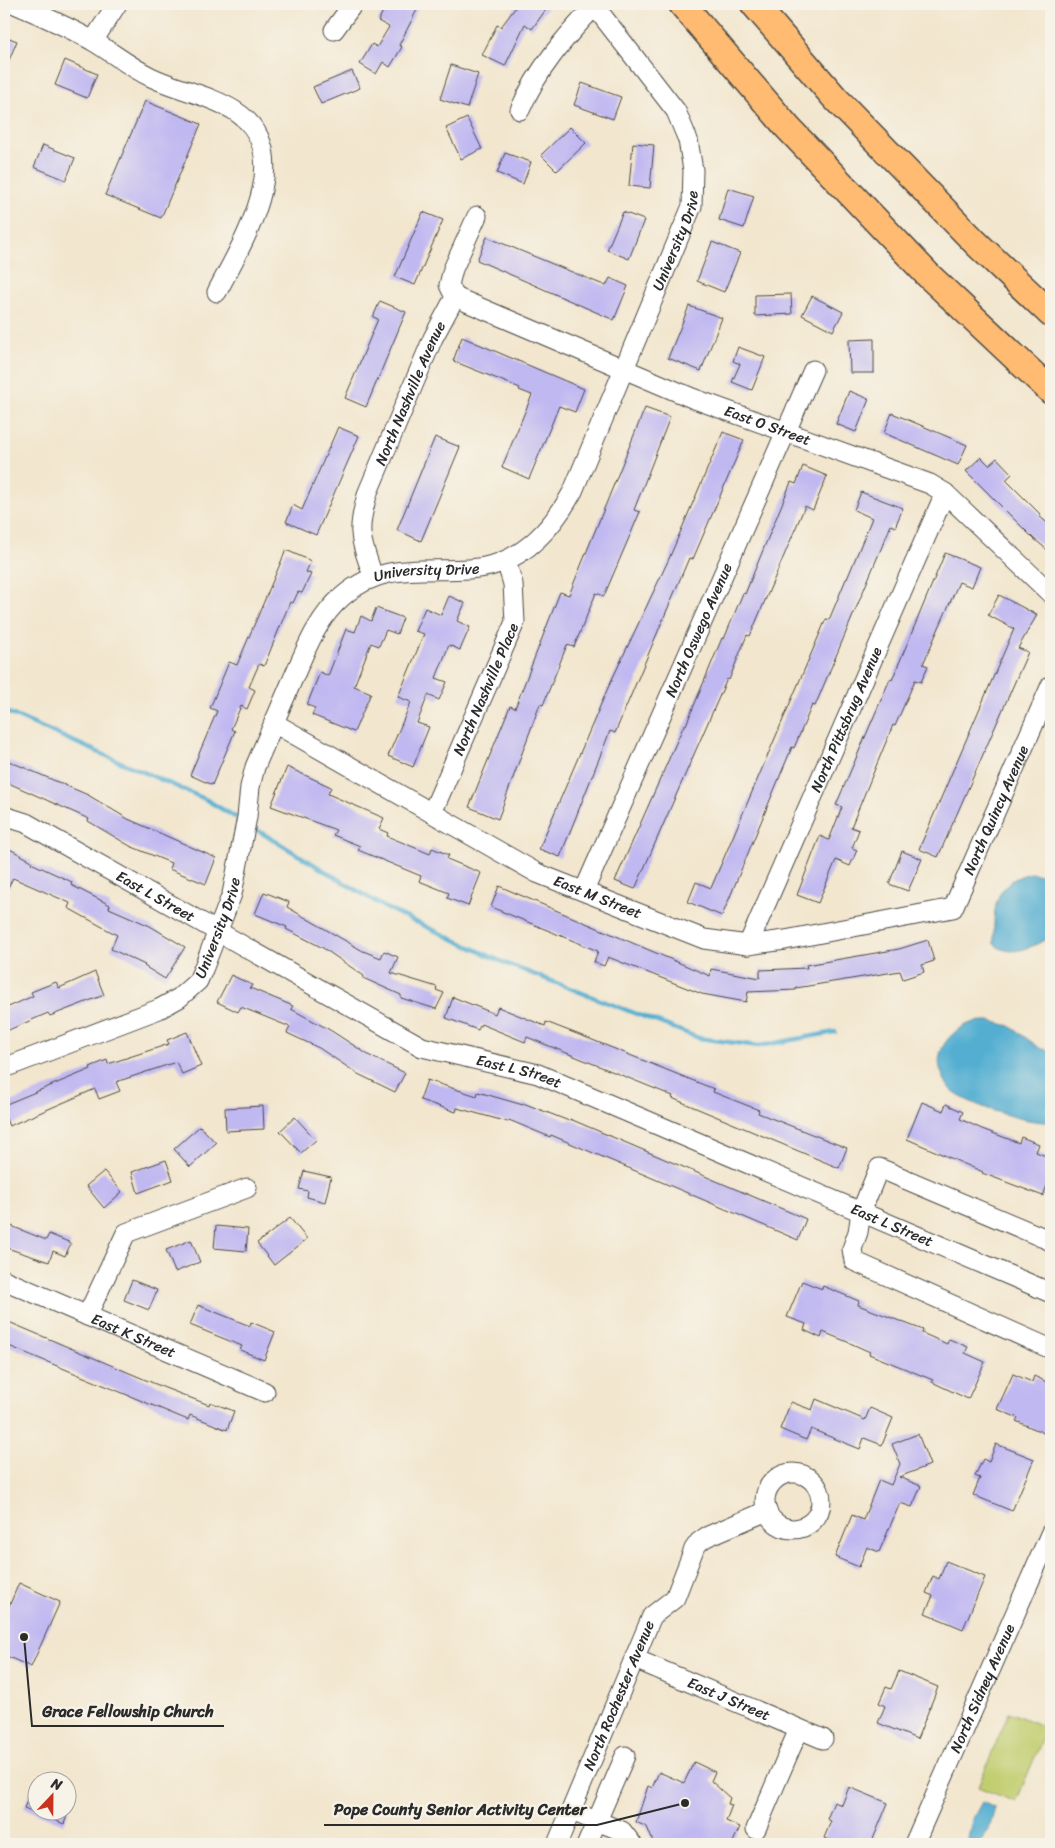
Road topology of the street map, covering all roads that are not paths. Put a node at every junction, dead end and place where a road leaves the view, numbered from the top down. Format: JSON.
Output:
{"nodes":[{"id":1,"x":15,"y":4,"type":"edge"},
{"id":2,"x":118,"y":4,"type":"edge"},
{"id":3,"x":353,"y":4,"type":"edge"},
{"id":4,"x":682,"y":4,"type":"edge"},
{"id":5,"x":754,"y":4,"type":"edge"},
{"id":6,"x":594,"y":5,"type":"edge"},
{"id":7,"x":334,"y":30,"type":"dead end"},
{"id":8,"x":94,"y":41,"type":"junction"},
{"id":9,"x":520,"y":110,"type":"dead end"},
{"id":10,"x":476,"y":216,"type":"dead end"},
{"id":11,"x":217,"y":292,"type":"dead end"},
{"id":12,"x":455,"y":297,"type":"junction"},
{"id":13,"x":1051,"y":314,"type":"edge"},
{"id":14,"x":625,"y":370,"type":"junction"},
{"id":15,"x":814,"y":370,"type":"dead end"},
{"id":16,"x":1051,"y":391,"type":"edge"},
{"id":17,"x":788,"y":431,"type":"junction"},
{"id":18,"x":945,"y":493,"type":"junction"},
{"id":19,"x":506,"y":561,"type":"junction"},
{"id":20,"x":373,"y":576,"type":"junction"},
{"id":21,"x":1051,"y":594,"type":"edge"},
{"id":22,"x":1051,"y":686,"type":"edge"},
{"id":23,"x":274,"y":723,"type":"junction"},
{"id":24,"x":432,"y":813,"type":"junction"},
{"id":25,"x":4,"y":816,"type":"edge"},
{"id":26,"x":584,"y":892,"type":"junction"},
{"id":27,"x":953,"y":908,"type":"joint"},
{"id":28,"x":218,"y":931,"type":"junction"},
{"id":29,"x":748,"y":945,"type":"junction"},
{"id":30,"x":4,"y":1068,"type":"edge"},
{"id":31,"x":247,"y":1188,"type":"dead end"},
{"id":32,"x":861,"y":1212,"type":"junction"},
{"id":33,"x":1051,"y":1241,"type":"edge"},
{"id":34,"x":4,"y":1280,"type":"edge"},
{"id":35,"x":1051,"y":1293,"type":"edge"},
{"id":36,"x":87,"y":1316,"type":"junction"},
{"id":37,"x":1051,"y":1349,"type":"edge"},
{"id":38,"x":265,"y":1392,"type":"dead end"},
{"id":39,"x":767,"y":1511,"type":"dead end"},
{"id":40,"x":1051,"y":1532,"type":"edge"},
{"id":41,"x":635,"y":1659,"type":"junction"},
{"id":42,"x":799,"y":1729,"type":"junction"},
{"id":43,"x":823,"y":1739,"type":"dead end"},
{"id":44,"x":625,"y":1756,"type":"dead end"},
{"id":45,"x":571,"y":1811,"type":"junction"},
{"id":46,"x":597,"y":1821,"type":"junction"},
{"id":47,"x":756,"y":1829,"type":"dead end"},
{"id":48,"x":557,"y":1844,"type":"edge"},
{"id":49,"x":587,"y":1844,"type":"edge"},
{"id":50,"x":632,"y":1844,"type":"edge"},
{"id":51,"x":914,"y":1844,"type":"edge"}],
"edges":[{"from":1,"to":8,"type":"street"},
{"from":2,"to":8,"type":"street"},
{"from":3,"to":7,"type":"street"},
{"from":4,"to":16,"type":"highway"},
{"from":5,"to":13,"type":"highway"},
{"from":6,"to":9,"type":"street"},
{"from":6,"to":14,"type":"street","name":"University Drive"},
{"from":8,"to":11,"type":"street"},
{"from":10,"to":12,"type":"street"},
{"from":12,"to":14,"type":"street","name":"East O Street"},
{"from":12,"to":20,"type":"street","name":"North Nashville Avenue"},
{"from":14,"to":17,"type":"street","name":"East O Street"},
{"from":14,"to":19,"type":"street","name":"University Drive"},
{"from":15,"to":17,"type":"street","name":"North Oswego Avenue"},
{"from":17,"to":18,"type":"street","name":"East O Street"},
{"from":17,"to":26,"type":"street","name":"North Oswego Avenue"},
{"from":18,"to":21,"type":"street","name":"East O Street"},
{"from":18,"to":29,"type":"street","name":"North Pittsbrug Avenue"},
{"from":19,"to":20,"type":"street","name":"University Drive"},
{"from":19,"to":24,"type":"street","name":"North Nashville Place"},
{"from":20,"to":23,"type":"street","name":"University Drive"},
{"from":22,"to":27,"type":"street","name":"North Quincy Avenue"},
{"from":23,"to":24,"type":"street","name":"East M Street"},
{"from":23,"to":28,"type":"street","name":"University Drive"},
{"from":24,"to":26,"type":"street","name":"East M Street"},
{"from":25,"to":28,"type":"street","name":"East L Street"},
{"from":26,"to":29,"type":"street","name":"East M Street"},
{"from":27,"to":29,"type":"street","name":"East M Street"},
{"from":28,"to":30,"type":"street","name":"University Drive"},
{"from":28,"to":32,"type":"street","name":"East L Street"},
{"from":31,"to":36,"type":"street"},
{"from":32,"to":33,"type":"street"},
{"from":32,"to":35,"type":"street","name":"East L Street"},
{"from":32,"to":37,"type":"street"},
{"from":34,"to":36,"type":"street","name":"East K Street"},
{"from":36,"to":38,"type":"street","name":"East K Street"},
{"from":39,"to":41,"type":"street","name":"North Rochester Avenue"},
{"from":40,"to":51,"type":"street","name":"North Sidney Avenue"},
{"from":41,"to":42,"type":"street","name":"East J Street"},
{"from":41,"to":45,"type":"street","name":"North Rochester Avenue"},
{"from":42,"to":43,"type":"street","name":"East J Street"},
{"from":42,"to":47,"type":"street"},
{"from":44,"to":46,"type":"street"},
{"from":45,"to":46,"type":"street"},
{"from":45,"to":48,"type":"street","name":"North Rochester Avenue"},
{"from":46,"to":49,"type":"street"},
{"from":46,"to":50,"type":"street"}]}
